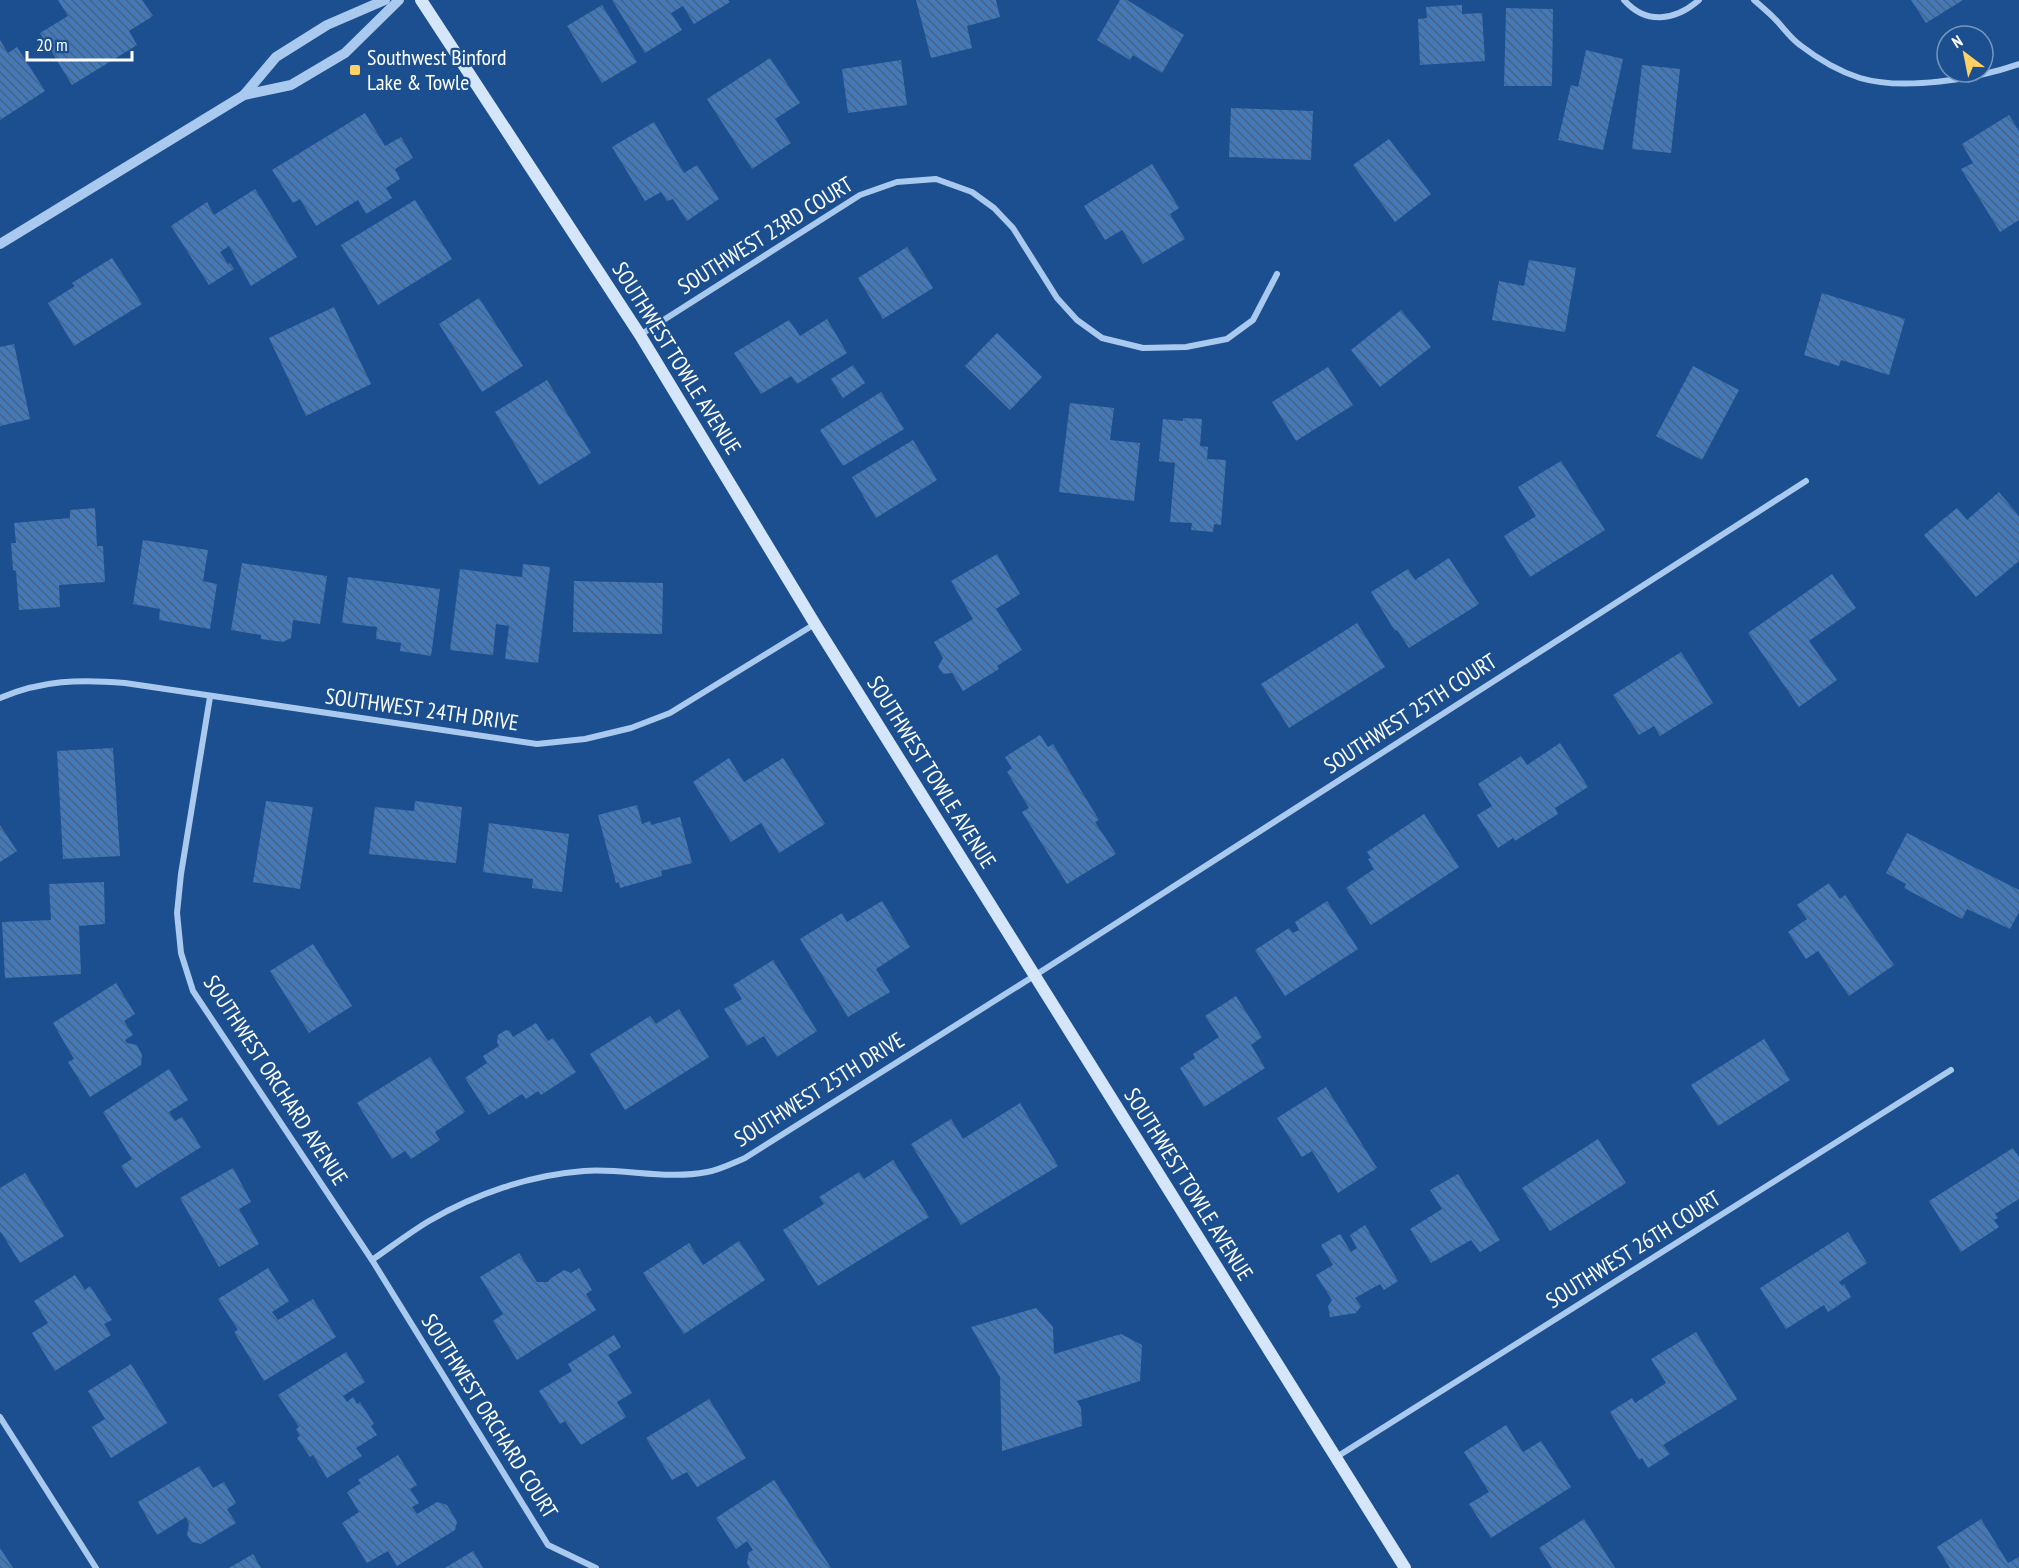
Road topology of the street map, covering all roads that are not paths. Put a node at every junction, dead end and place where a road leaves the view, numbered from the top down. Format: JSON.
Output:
{"nodes":[{"id":1,"x":386,"y":0,"type":"edge"},
{"id":2,"x":399,"y":0,"type":"edge"},
{"id":3,"x":421,"y":0,"type":"edge"},
{"id":4,"x":1623,"y":0,"type":"edge"},
{"id":5,"x":1699,"y":0,"type":"edge"},
{"id":6,"x":1754,"y":0,"type":"edge"},
{"id":7,"x":2019,"y":64,"type":"edge"},
{"id":8,"x":244,"y":95,"type":"junction"},
{"id":9,"x":0,"y":244,"type":"edge"},
{"id":10,"x":1277,"y":274,"type":"dead end"},
{"id":11,"x":640,"y":335,"type":"junction"},
{"id":12,"x":1806,"y":481,"type":"dead end"},
{"id":13,"x":815,"y":624,"type":"junction"},
{"id":14,"x":210,"y":697,"type":"junction"},
{"id":15,"x":0,"y":698,"type":"edge"},
{"id":16,"x":1034,"y":976,"type":"junction"},
{"id":17,"x":1950,"y":1070,"type":"dead end"},
{"id":18,"x":372,"y":1260,"type":"junction"},
{"id":19,"x":0,"y":1417,"type":"edge"},
{"id":20,"x":1335,"y":1458,"type":"junction"},
{"id":21,"x":96,"y":1568,"type":"edge"},
{"id":22,"x":596,"y":1568,"type":"edge"},
{"id":23,"x":1405,"y":1568,"type":"edge"}],
"edges":[{"from":1,"to":8,"type":"street"},
{"from":2,"to":8,"type":"street"},
{"from":3,"to":11,"type":"main road","name":"SOUTHWEST TOWLE AVENUE"},
{"from":4,"to":5,"type":"street"},
{"from":6,"to":7,"type":"street"},
{"from":8,"to":9,"type":"street"},
{"from":10,"to":11,"type":"street","name":"SOUTHWEST 23RD COURT"},
{"from":11,"to":13,"type":"main road","name":"SOUTHWEST TOWLE AVENUE"},
{"from":12,"to":16,"type":"street","name":"SOUTHWEST 25TH COURT"},
{"from":13,"to":14,"type":"street","name":"SOUTHWEST 24TH DRIVE"},
{"from":13,"to":16,"type":"main road","name":"SOUTHWEST TOWLE AVENUE"},
{"from":14,"to":15,"type":"street","name":"SOUTHWEST 24TH DRIVE"},
{"from":14,"to":18,"type":"street","name":"SOUTHWEST ORCHARD AVENUE"},
{"from":16,"to":18,"type":"street","name":"SOUTHWEST 25TH DRIVE"},
{"from":16,"to":20,"type":"main road","name":"SOUTHWEST TOWLE AVENUE"},
{"from":17,"to":20,"type":"street","name":"SOUTHWEST 26TH COURT"},
{"from":18,"to":22,"type":"street","name":"SOUTHWEST ORCHARD COURT"},
{"from":19,"to":21,"type":"street"},
{"from":20,"to":23,"type":"main road","name":"SOUTHWEST TOWLE AVENUE"}]}
